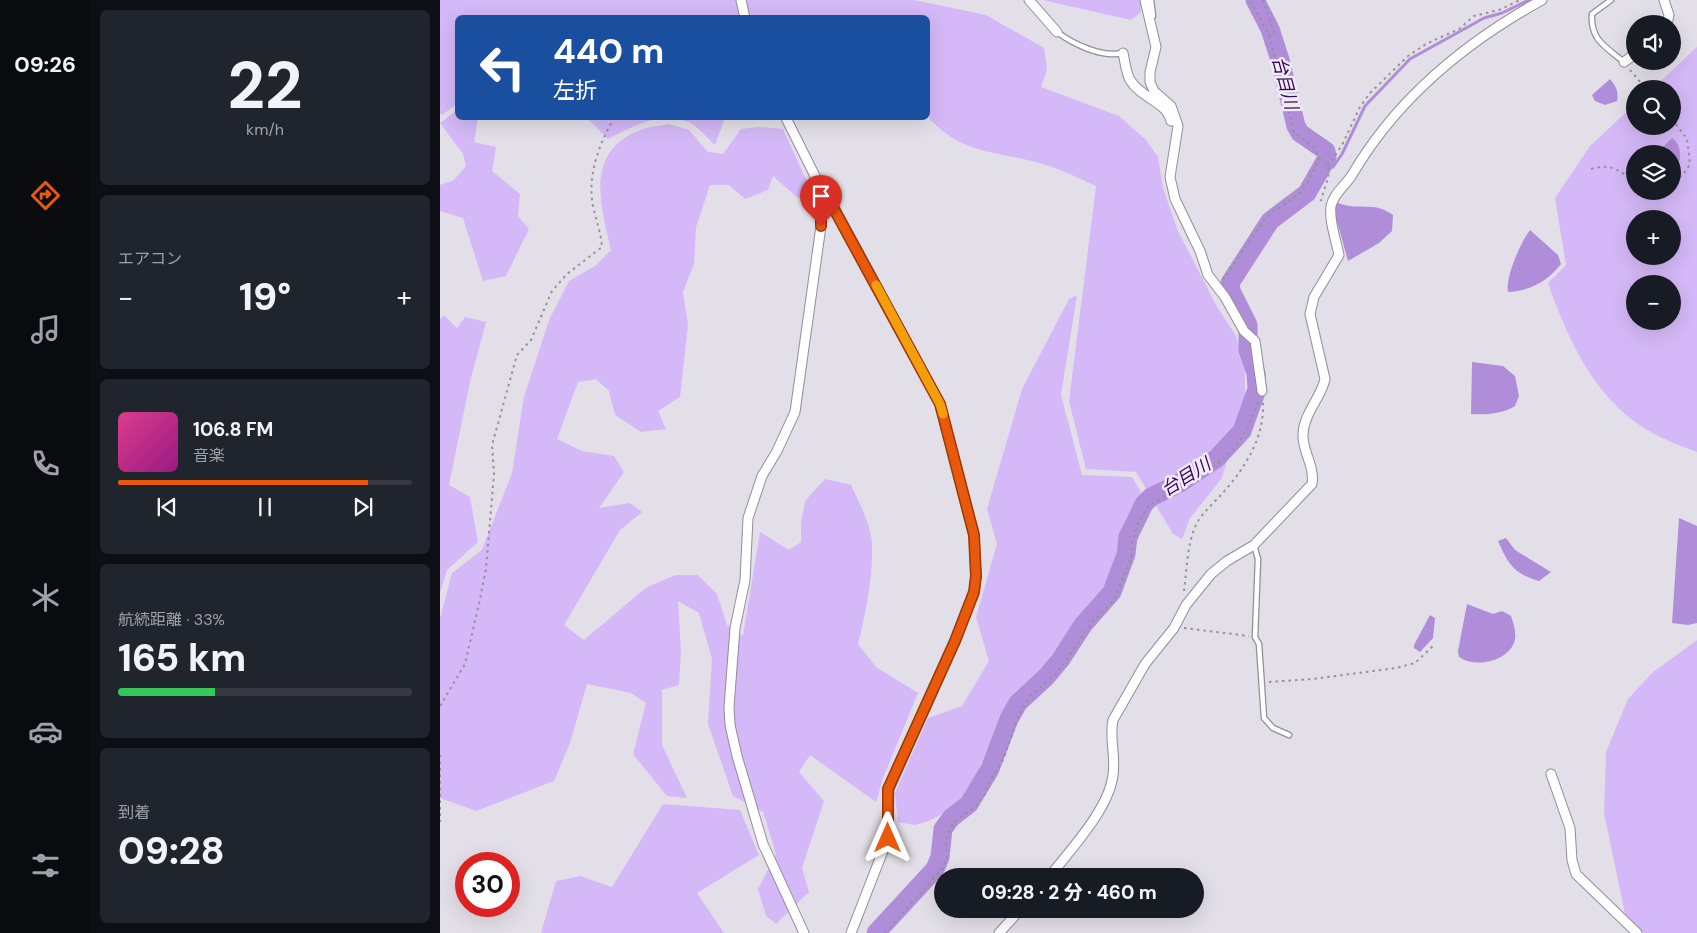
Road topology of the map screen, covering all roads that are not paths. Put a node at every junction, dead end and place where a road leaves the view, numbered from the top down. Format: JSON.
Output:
{"nodes":[{"id":1,"x":741,"y":0,"type":"edge"},
{"id":2,"x":1029,"y":0,"type":"edge"},
{"id":3,"x":1145,"y":0,"type":"edge"},
{"id":4,"x":1151,"y":0,"type":"edge"},
{"id":5,"x":1542,"y":0,"type":"edge"},
{"id":6,"x":1611,"y":0,"type":"edge"},
{"id":7,"x":1664,"y":0,"type":"edge"},
{"id":8,"x":744,"y":15,"type":"edge"},
{"id":9,"x":1669,"y":15,"type":"edge"},
{"id":10,"x":1057,"y":32,"type":"joint"},
{"id":11,"x":1156,"y":47,"type":"junction"},
{"id":12,"x":1123,"y":53,"type":"joint"},
{"id":13,"x":1624,"y":62,"type":"edge"},
{"id":14,"x":787,"y":120,"type":"edge"},
{"id":15,"x":1176,"y":141,"type":"junction"},
{"id":16,"x":821,"y":196,"type":"junction"},
{"id":17,"x":1262,"y":391,"type":"road end"},
{"id":18,"x":1254,"y":545,"type":"junction"},
{"id":19,"x":1289,"y":735,"type":"dead end"},
{"id":20,"x":1551,"y":774,"type":"dead end"},
{"id":21,"x":1056,"y":868,"type":"edge"},
{"id":22,"x":1014,"y":918,"type":"edge"},
{"id":23,"x":1004,"y":932,"type":"edge"},
{"id":24,"x":804,"y":933,"type":"edge"},
{"id":25,"x":851,"y":933,"type":"edge"},
{"id":26,"x":1637,"y":933,"type":"edge"}],
"edges":[{"from":1,"to":8,"type":"street"},
{"from":2,"to":10,"type":"street"},
{"from":3,"to":11,"type":"street"},
{"from":4,"to":11,"type":"lane"},
{"from":5,"to":18,"type":"street"},
{"from":6,"to":13,"type":"lane"},
{"from":7,"to":9,"type":"street"},
{"from":10,"to":12,"type":"lane"},
{"from":11,"to":15,"type":"street"},
{"from":12,"to":15,"type":"street"},
{"from":14,"to":16,"type":"street"},
{"from":15,"to":17,"type":"street"},
{"from":16,"to":24,"type":"street"},
{"from":16,"to":25,"type":"street"},
{"from":18,"to":19,"type":"lane"},
{"from":18,"to":21,"type":"street"},
{"from":20,"to":26,"type":"street"},
{"from":22,"to":23,"type":"street"}]}
